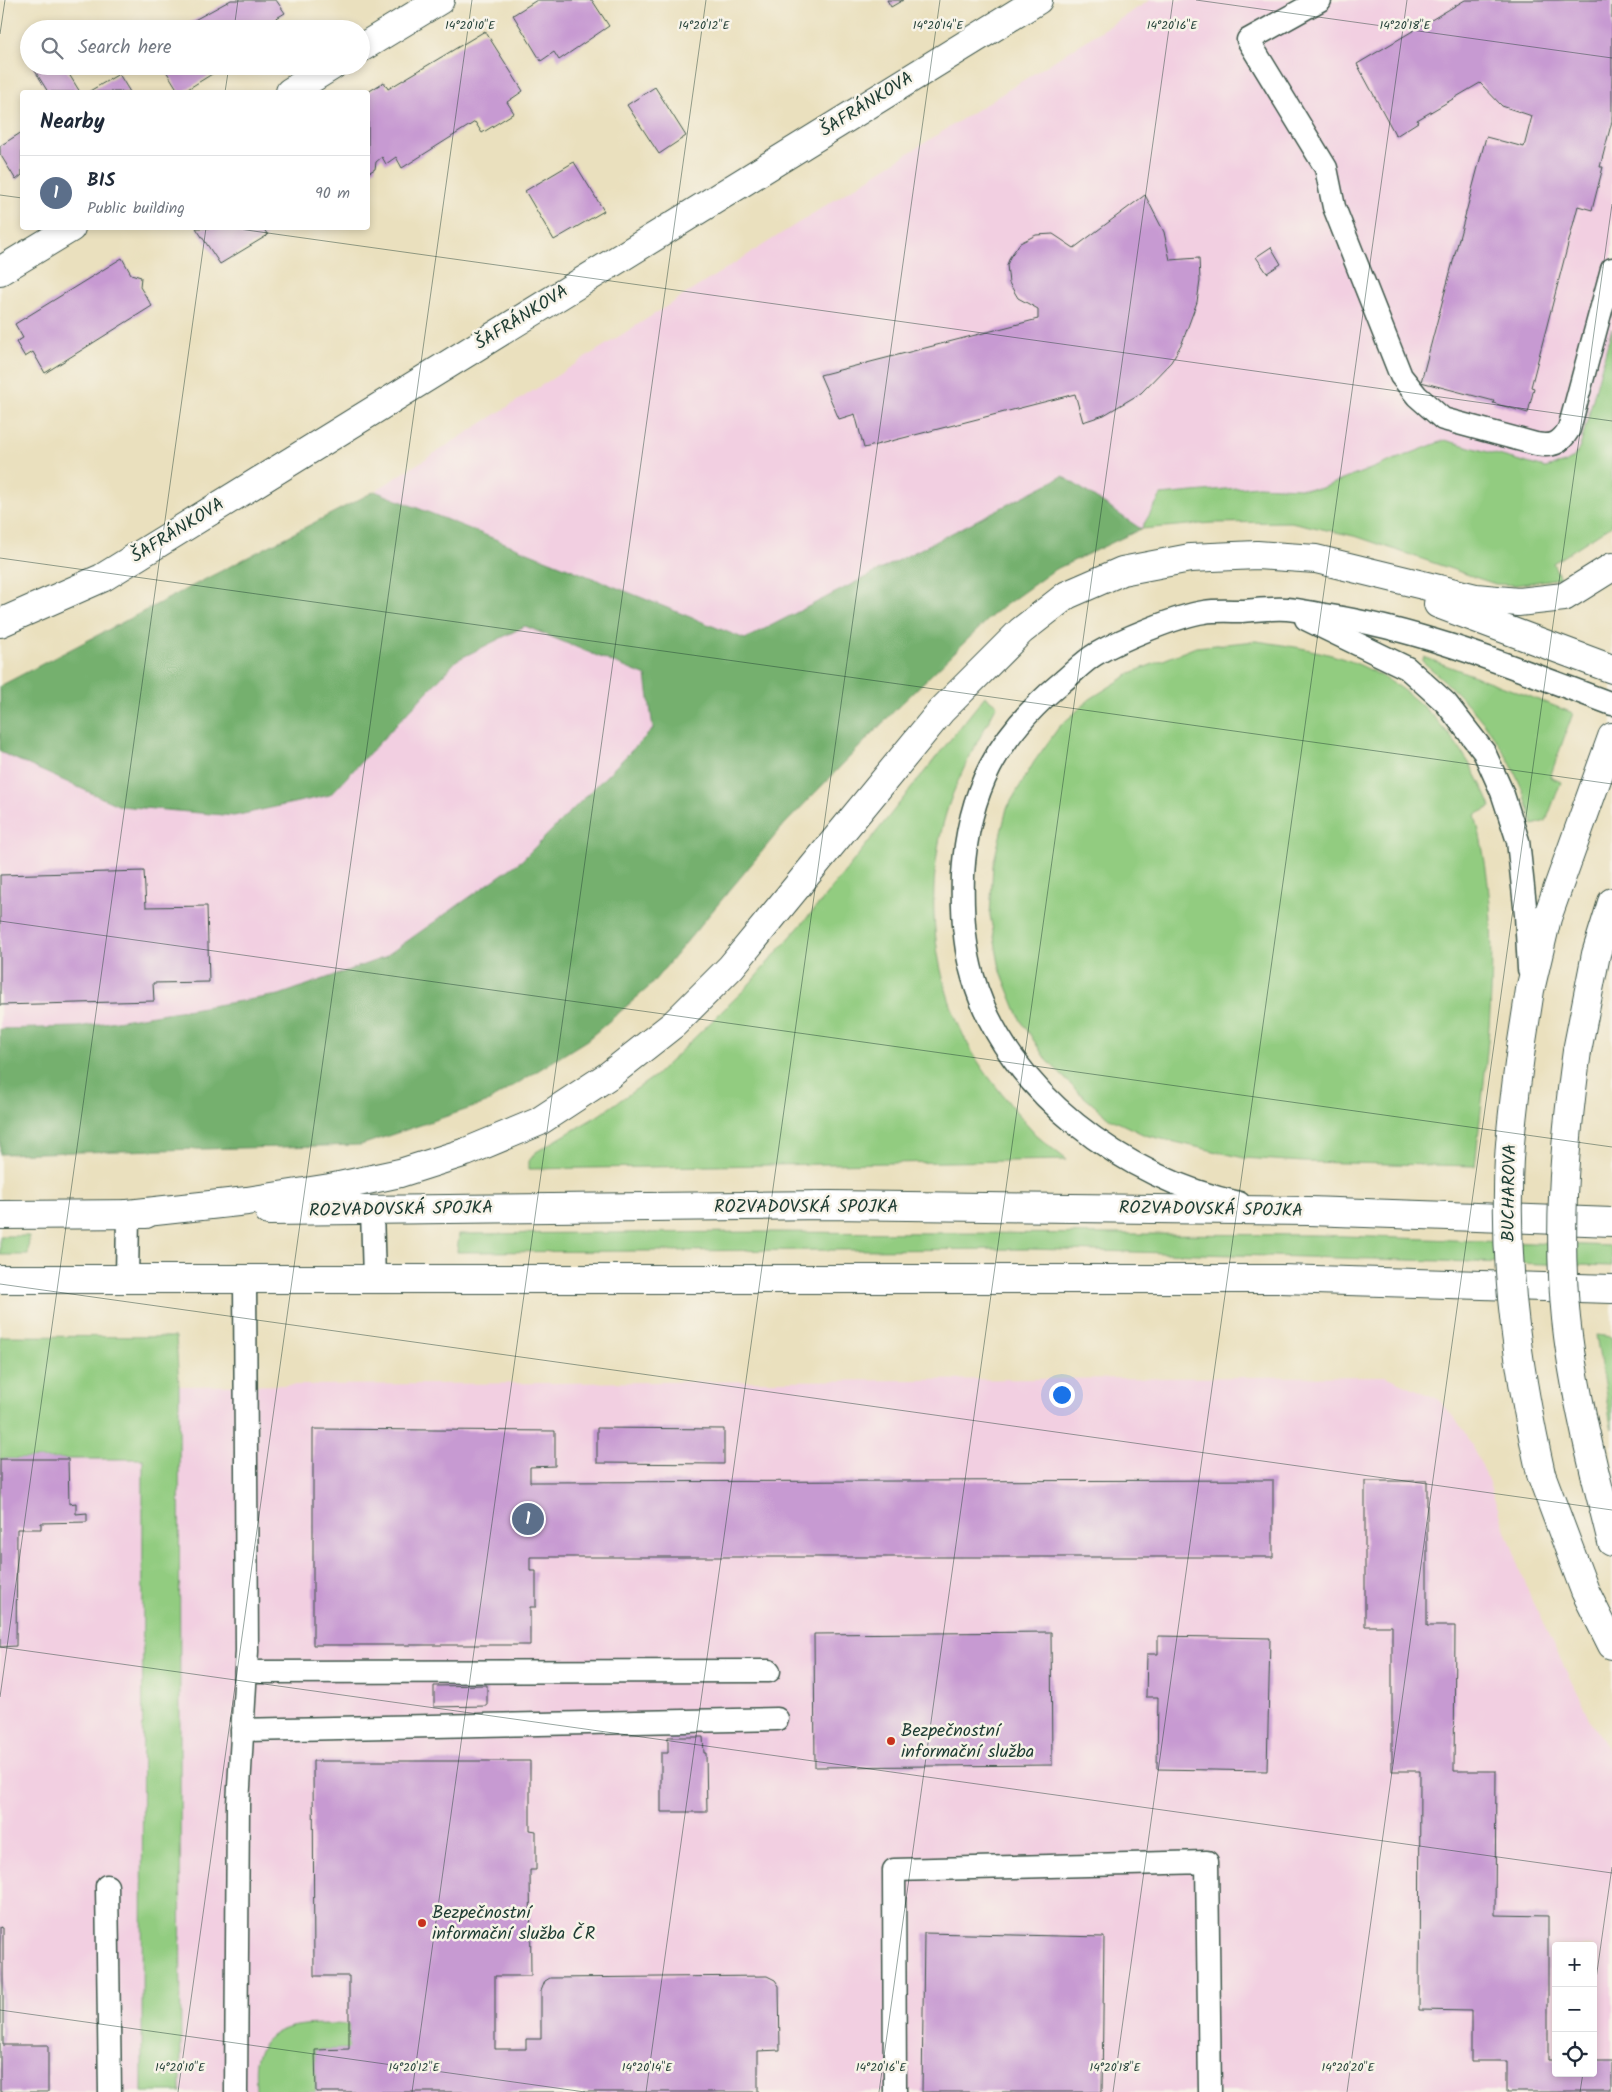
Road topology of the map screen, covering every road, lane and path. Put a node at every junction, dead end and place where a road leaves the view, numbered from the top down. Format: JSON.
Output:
{"nodes":[{"id":1,"x":440,"y":0,"type":"edge"},
{"id":2,"x":1038,"y":0,"type":"edge"},
{"id":3,"x":1320,"y":0,"type":"edge"},
{"id":4,"x":370,"y":43,"type":"edge"},
{"id":5,"x":317,"y":75,"type":"edge"},
{"id":6,"x":293,"y":90,"type":"edge"},
{"id":7,"x":68,"y":230,"type":"edge"},
{"id":8,"x":1612,"y":269,"type":"edge"},
{"id":9,"x":0,"y":271,"type":"edge"},
{"id":10,"x":1316,"y":559,"type":"junction"},
{"id":11,"x":1612,"y":567,"type":"edge"},
{"id":12,"x":1288,"y":609,"type":"junction"},
{"id":13,"x":0,"y":623,"type":"edge"},
{"id":14,"x":1612,"y":669,"type":"edge"},
{"id":15,"x":1612,"y":704,"type":"edge"},
{"id":16,"x":1612,"y":737,"type":"edge"},
{"id":17,"x":1612,"y":902,"type":"edge"},
{"id":18,"x":1530,"y":990,"type":"junction"},
{"id":19,"x":372,"y":1210,"type":"junction"},
{"id":20,"x":1309,"y":1211,"type":"junction"},
{"id":21,"x":128,"y":1214,"type":"junction"},
{"id":22,"x":0,"y":1215,"type":"edge"},
{"id":23,"x":1612,"y":1222,"type":"edge"},
{"id":24,"x":0,"y":1278,"type":"edge"},
{"id":25,"x":127,"y":1278,"type":"junction"},
{"id":26,"x":245,"y":1279,"type":"junction"},
{"id":27,"x":374,"y":1279,"type":"junction"},
{"id":28,"x":1612,"y":1289,"type":"edge"},
{"id":29,"x":1612,"y":1542,"type":"edge"},
{"id":30,"x":1612,"y":1646,"type":"edge"},
{"id":31,"x":770,"y":1671,"type":"dead end"},
{"id":32,"x":246,"y":1672,"type":"junction"},
{"id":33,"x":777,"y":1719,"type":"dead end"},
{"id":34,"x":242,"y":1730,"type":"junction"},
{"id":35,"x":107,"y":1886,"type":"dead end"},
{"id":36,"x":110,"y":2092,"type":"edge"},
{"id":37,"x":236,"y":2092,"type":"edge"},
{"id":38,"x":895,"y":2092,"type":"edge"},
{"id":39,"x":1210,"y":2092,"type":"edge"}],
"edges":[{"from":1,"to":4,"type":"main road"},
{"from":2,"to":13,"type":"main road","name":"ŠAFRÁNKOVA"},
{"from":3,"to":8,"type":"lane"},
{"from":5,"to":6,"type":"main road"},
{"from":7,"to":9,"type":"main road"},
{"from":10,"to":11,"type":"main road"},
{"from":10,"to":14,"type":"main road"},
{"from":10,"to":21,"type":"main road"},
{"from":12,"to":15,"type":"lane"},
{"from":12,"to":18,"type":"lane"},
{"from":12,"to":20,"type":"lane"},
{"from":16,"to":18,"type":"main road","name":"BUCHAROVA"},
{"from":17,"to":29,"type":"main road","bridge":true},
{"from":18,"to":30,"type":"main road","name":"BUCHAROVA","bridge":true},
{"from":19,"to":20,"type":"main road","name":"ROZVADOVSKÁ SPOJKA"},
{"from":19,"to":21,"type":"main road","name":"ROZVADOVSKÁ SPOJKA"},
{"from":19,"to":27,"type":"lane"},
{"from":20,"to":23,"type":"main road","name":"ROZVADOVSKÁ SPOJKA"},
{"from":21,"to":22,"type":"main road","name":"ROZVADOVSKÁ SPOJKA"},
{"from":21,"to":25,"type":"lane"},
{"from":24,"to":25,"type":"main road"},
{"from":25,"to":26,"type":"main road"},
{"from":26,"to":27,"type":"main road"},
{"from":26,"to":32,"type":"lane"},
{"from":27,"to":28,"type":"main road"},
{"from":31,"to":32,"type":"lane"},
{"from":32,"to":34,"type":"lane"},
{"from":33,"to":34,"type":"lane"},
{"from":34,"to":37,"type":"lane"},
{"from":35,"to":36,"type":"lane"},
{"from":38,"to":39,"type":"lane"}]}
